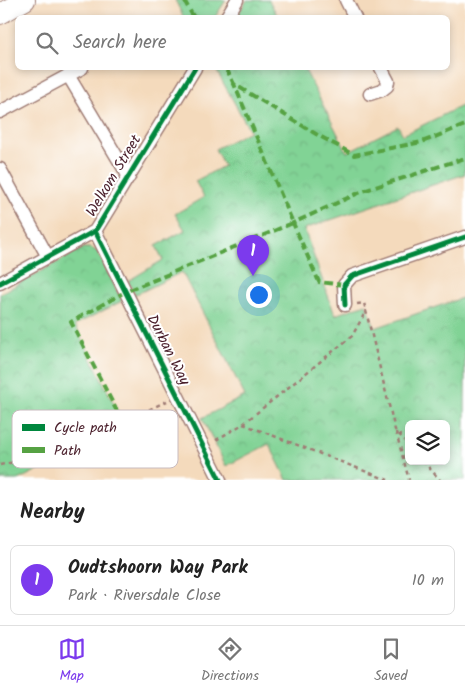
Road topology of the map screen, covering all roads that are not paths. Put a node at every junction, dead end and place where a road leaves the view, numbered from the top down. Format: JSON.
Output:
{"nodes":[{"id":1,"x":25,"y":0,"type":"edge"},
{"id":2,"x":237,"y":0,"type":"edge"},
{"id":3,"x":346,"y":0,"type":"edge"},
{"id":4,"x":0,"y":14,"type":"edge"},
{"id":5,"x":228,"y":15,"type":"edge"},
{"id":6,"x":354,"y":15,"type":"edge"},
{"id":7,"x":78,"y":70,"type":"edge"},
{"id":8,"x":195,"y":70,"type":"edge"},
{"id":9,"x":382,"y":70,"type":"edge"},
{"id":10,"x":68,"y":75,"type":"junction"},
{"id":11,"x":370,"y":94,"type":"dead end"},
{"id":12,"x":0,"y":112,"type":"edge"},
{"id":13,"x":0,"y":168,"type":"edge"},
{"id":14,"x":129,"y":177,"type":"junction"},
{"id":15,"x":95,"y":231,"type":"junction"},
{"id":16,"x":465,"y":237,"type":"edge"},
{"id":17,"x":48,"y":257,"type":"junction"},
{"id":18,"x":0,"y":283,"type":"edge"},
{"id":19,"x":344,"y":305,"type":"dead end"},
{"id":20,"x":220,"y":480,"type":"edge"}],
"edges":[{"from":1,"to":4,"type":"main road"},
{"from":2,"to":5,"type":"street"},
{"from":3,"to":6,"type":"street"},
{"from":7,"to":10,"type":"street"},
{"from":8,"to":14,"type":"street","name":"Welkom Street"},
{"from":9,"to":11,"type":"street"},
{"from":10,"to":12,"type":"street"},
{"from":10,"to":14,"type":"street"},
{"from":13,"to":17,"type":"street"},
{"from":14,"to":15,"type":"street","name":"Welkom Street"},
{"from":15,"to":17,"type":"street","name":"Welkom Street"},
{"from":15,"to":20,"type":"street","name":"Durban Way"},
{"from":16,"to":19,"type":"street"},
{"from":17,"to":18,"type":"street","name":"Welkom Street"}]}
